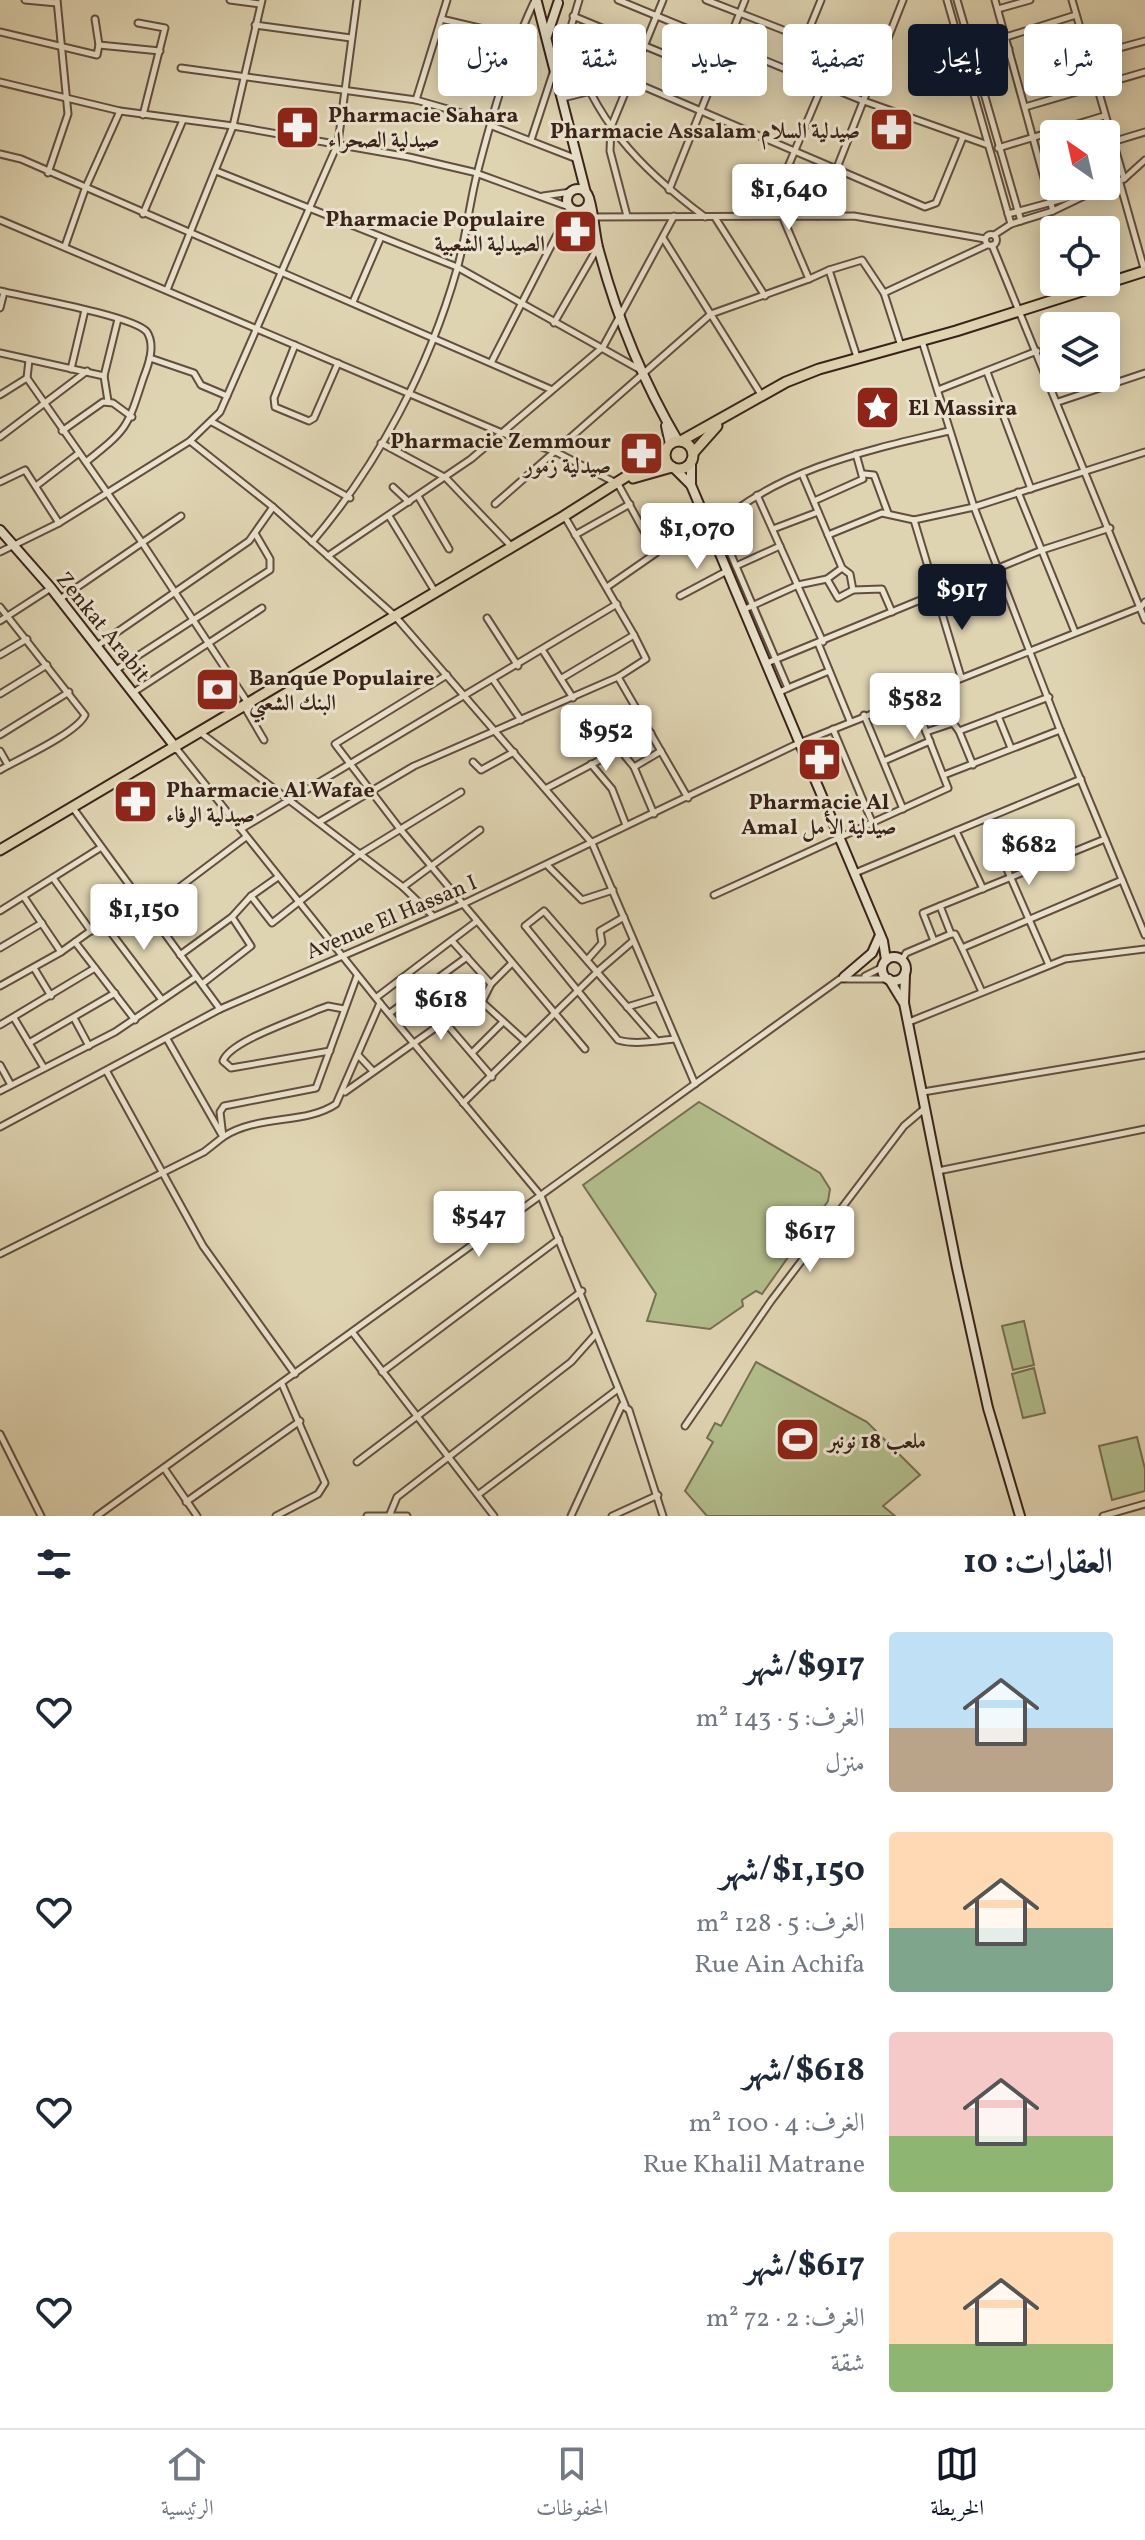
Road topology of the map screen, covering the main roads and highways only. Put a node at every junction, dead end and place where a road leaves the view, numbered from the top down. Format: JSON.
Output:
{"nodes":[{"id":1,"x":536,"y":1,"type":"edge"},
{"id":2,"x":560,"y":1,"type":"edge"},
{"id":3,"x":547,"y":37,"type":"junction"},
{"id":4,"x":578,"y":164,"type":"junction"},
{"id":5,"x":572,"y":191,"type":"junction"},
{"id":6,"x":588,"y":196,"type":"junction"},
{"id":7,"x":572,"y":209,"type":"junction"},
{"id":8,"x":594,"y":229,"type":"junction"},
{"id":9,"x":1145,"y":272,"type":"edge"},
{"id":10,"x":720,"y":422,"type":"junction"},
{"id":11,"x":674,"y":445,"type":"junction"},
{"id":12,"x":692,"y":457,"type":"junction"},
{"id":13,"x":673,"y":468,"type":"junction"},
{"id":14,"x":620,"y":482,"type":"junction"},
{"id":15,"x":691,"y":485,"type":"junction"},
{"id":16,"x":0,"y":530,"type":"edge"},
{"id":17,"x":176,"y":748,"type":"junction"},
{"id":18,"x":0,"y":850,"type":"edge"},
{"id":19,"x":881,"y":938,"type":"junction"},
{"id":20,"x":901,"y":959,"type":"junction"},
{"id":21,"x":884,"y":964,"type":"junction"},
{"id":22,"x":905,"y":974,"type":"junction"},
{"id":23,"x":844,"y":977,"type":"road end"},
{"id":24,"x":889,"y":979,"type":"junction"},
{"id":25,"x":904,"y":1003,"type":"junction"},
{"id":26,"x":1020,"y":1516,"type":"edge"}],
"edges":[{"from":1,"to":2,"type":"main road"},
{"from":1,"to":3,"type":"main road"},
{"from":2,"to":3,"type":"main road"},
{"from":3,"to":4,"type":"main road"},
{"from":4,"to":5,"type":"main road"},
{"from":4,"to":6,"type":"main road"},
{"from":5,"to":6,"type":"main road"},
{"from":5,"to":7,"type":"main road"},
{"from":6,"to":7,"type":"main road"},
{"from":6,"to":8,"type":"main road"},
{"from":7,"to":8,"type":"main road"},
{"from":8,"to":11,"type":"main road"},
{"from":9,"to":10,"type":"main road"},
{"from":10,"to":11,"type":"main road"},
{"from":10,"to":12,"type":"main road"},
{"from":11,"to":12,"type":"main road"},
{"from":11,"to":13,"type":"main road"},
{"from":11,"to":14,"type":"main road"},
{"from":12,"to":13,"type":"main road"},
{"from":12,"to":15,"type":"main road"},
{"from":13,"to":14,"type":"main road"},
{"from":13,"to":15,"type":"main road"},
{"from":14,"to":17,"type":"main road"},
{"from":15,"to":19,"type":"main road"},
{"from":16,"to":17,"type":"main road","name":"Zenkat Arabit"},
{"from":17,"to":18,"type":"main road"},
{"from":19,"to":20,"type":"main road"},
{"from":19,"to":21,"type":"main road"},
{"from":19,"to":23,"type":"main road"},
{"from":20,"to":21,"type":"main road"},
{"from":20,"to":22,"type":"main road"},
{"from":21,"to":24,"type":"main road"},
{"from":22,"to":24,"type":"main road"},
{"from":22,"to":25,"type":"main road"},
{"from":24,"to":25,"type":"main road"},
{"from":25,"to":26,"type":"main road"}]}
